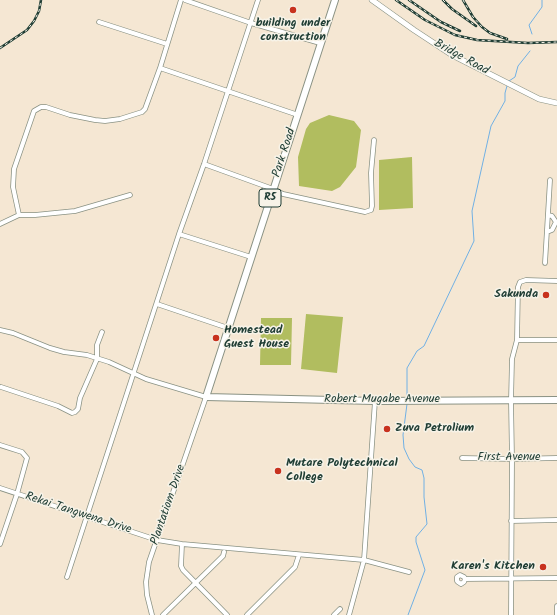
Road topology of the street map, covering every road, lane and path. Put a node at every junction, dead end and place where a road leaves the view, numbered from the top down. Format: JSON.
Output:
{"nodes":[{"id":1,"x":181,"y":0,"type":"edge"},
{"id":2,"x":185,"y":0,"type":"edge"},
{"id":3,"x":258,"y":0,"type":"edge"},
{"id":4,"x":335,"y":0,"type":"edge"},
{"id":5,"x":372,"y":0,"type":"edge"},
{"id":6,"x":99,"y":22,"type":"dead end"},
{"id":7,"x":251,"y":23,"type":"junction"},
{"id":8,"x":167,"y":44,"type":"junction"},
{"id":9,"x":320,"y":44,"type":"junction"},
{"id":10,"x":160,"y":68,"type":"junction"},
{"id":11,"x":228,"y":92,"type":"junction"},
{"id":12,"x":557,"y":103,"type":"edge"},
{"id":13,"x":298,"y":115,"type":"junction"},
{"id":14,"x":374,"y":140,"type":"dead end"},
{"id":15,"x":204,"y":164,"type":"junction"},
{"id":16,"x":550,"y":180,"type":"dead end"},
{"id":17,"x":273,"y":189,"type":"junction"},
{"id":18,"x":130,"y":195,"type":"dead end"},
{"id":19,"x":19,"y":215,"type":"junction"},
{"id":20,"x":548,"y":215,"type":"junction"},
{"id":21,"x":557,"y":222,"type":"edge"},
{"id":22,"x":0,"y":224,"type":"edge"},
{"id":23,"x":547,"y":232,"type":"junction"},
{"id":24,"x":179,"y":234,"type":"junction"},
{"id":25,"x":251,"y":257,"type":"junction"},
{"id":26,"x":545,"y":263,"type":"dead end"},
{"id":27,"x":557,"y":281,"type":"edge"},
{"id":28,"x":157,"y":304,"type":"junction"},
{"id":29,"x":228,"y":328,"type":"junction"},
{"id":30,"x":0,"y":330,"type":"edge"},
{"id":31,"x":102,"y":332,"type":"dead end"},
{"id":32,"x":516,"y":340,"type":"junction"},
{"id":33,"x":557,"y":340,"type":"edge"},
{"id":34,"x":97,"y":359,"type":"junction"},
{"id":35,"x":135,"y":373,"type":"junction"},
{"id":36,"x":1,"y":387,"type":"dead end"},
{"id":37,"x":206,"y":397,"type":"junction"},
{"id":38,"x":511,"y":400,"type":"junction"},
{"id":39,"x":557,"y":400,"type":"edge"},
{"id":40,"x":375,"y":401,"type":"junction"},
{"id":41,"x":0,"y":445,"type":"edge"},
{"id":42,"x":462,"y":458,"type":"dead end"},
{"id":43,"x":557,"y":458,"type":"edge"},
{"id":44,"x":512,"y":459,"type":"junction"},
{"id":45,"x":0,"y":488,"type":"edge"},
{"id":46,"x":17,"y":494,"type":"junction"},
{"id":47,"x":87,"y":518,"type":"junction"},
{"id":48,"x":557,"y":520,"type":"edge"},
{"id":49,"x":511,"y":521,"type":"junction"},
{"id":50,"x":157,"y":540,"type":"junction"},
{"id":51,"x":0,"y":544,"type":"edge"},
{"id":52,"x":182,"y":544,"type":"junction"},
{"id":53,"x":224,"y":552,"type":"dead end"},
{"id":54,"x":299,"y":555,"type":"junction"},
{"id":55,"x":364,"y":560,"type":"junction"},
{"id":56,"x":409,"y":572,"type":"dead end"},
{"id":57,"x":67,"y":577,"type":"dead end"},
{"id":58,"x":557,"y":578,"type":"edge"},
{"id":59,"x":465,"y":579,"type":"dead end"},
{"id":60,"x":511,"y":579,"type":"junction"},
{"id":61,"x":196,"y":583,"type":"junction"},
{"id":62,"x":557,"y":606,"type":"edge"},
{"id":63,"x":340,"y":609,"type":"dead end"},
{"id":64,"x":152,"y":615,"type":"edge"},
{"id":65,"x":163,"y":615,"type":"edge"},
{"id":66,"x":227,"y":615,"type":"edge"},
{"id":67,"x":247,"y":615,"type":"edge"},
{"id":68,"x":334,"y":615,"type":"edge"},
{"id":69,"x":349,"y":615,"type":"edge"},
{"id":70,"x":511,"y":615,"type":"edge"},
{"id":71,"x":557,"y":615,"type":"edge"}],
"edges":[{"from":1,"to":8,"type":"street"},
{"from":2,"to":7,"type":"street"},
{"from":3,"to":7,"type":"street"},
{"from":4,"to":9,"type":"highway","name":"Park Road","number":"R5"},
{"from":5,"to":12,"type":"main road","name":"Bridge Road"},
{"from":6,"to":8,"type":"street"},
{"from":7,"to":9,"type":"street"},
{"from":7,"to":11,"type":"street"},
{"from":8,"to":10,"type":"street"},
{"from":9,"to":13,"type":"highway","name":"Park Road","number":"R5"},
{"from":10,"to":11,"type":"street"},
{"from":10,"to":19,"type":"street"},
{"from":11,"to":13,"type":"street"},
{"from":11,"to":15,"type":"street"},
{"from":13,"to":17,"type":"highway","name":"Park Road","number":"R5"},
{"from":14,"to":17,"type":"street"},
{"from":15,"to":17,"type":"street"},
{"from":15,"to":24,"type":"street"},
{"from":16,"to":20,"type":"street"},
{"from":17,"to":25,"type":"highway","name":"Park Road","number":"R5"},
{"from":18,"to":19,"type":"street"},
{"from":19,"to":22,"type":"street"},
{"from":20,"to":21,"type":"street"},
{"from":20,"to":23,"type":"street"},
{"from":21,"to":23,"type":"street"},
{"from":23,"to":26,"type":"street"},
{"from":24,"to":25,"type":"street"},
{"from":24,"to":28,"type":"street"},
{"from":25,"to":29,"type":"highway","name":"Park Road","number":"R5"},
{"from":27,"to":32,"type":"street"},
{"from":28,"to":29,"type":"street"},
{"from":28,"to":35,"type":"street"},
{"from":29,"to":37,"type":"highway","name":"Park Road","number":"R5"},
{"from":30,"to":34,"type":"street"},
{"from":31,"to":34,"type":"street"},
{"from":32,"to":33,"type":"street"},
{"from":32,"to":38,"type":"street"},
{"from":34,"to":35,"type":"street"},
{"from":34,"to":36,"type":"street"},
{"from":35,"to":37,"type":"street"},
{"from":35,"to":47,"type":"street"},
{"from":37,"to":40,"type":"highway","name":"Robert Mugabe Avenue"},
{"from":37,"to":50,"type":"street","name":"Plantatiom Drive"},
{"from":38,"to":39,"type":"highway","name":"Robert Mugabe Avenue"},
{"from":38,"to":40,"type":"highway","name":"Robert Mugabe Avenue"},
{"from":38,"to":44,"type":"street"},
{"from":40,"to":55,"type":"street"},
{"from":41,"to":46,"type":"street"},
{"from":42,"to":44,"type":"street","name":"First Avenue"},
{"from":43,"to":44,"type":"street","name":"First Avenue"},
{"from":44,"to":49,"type":"street"},
{"from":45,"to":46,"type":"street","name":"Rekai Tangwena Drive"},
{"from":46,"to":47,"type":"street","name":"Rekai Tangwena Drive"},
{"from":46,"to":51,"type":"street"},
{"from":47,"to":50,"type":"street","name":"Rekai Tangwena Drive"},
{"from":47,"to":57,"type":"street"},
{"from":48,"to":49,"type":"street"},
{"from":49,"to":60,"type":"street"},
{"from":50,"to":52,"type":"street","name":"Rekai Tangwena Drive"},
{"from":50,"to":64,"type":"street","name":"Plantatiom Drive"},
{"from":52,"to":54,"type":"street","name":"Rekai Tangwena Drive"},
{"from":52,"to":61,"type":"street"},
{"from":53,"to":61,"type":"street"},
{"from":54,"to":55,"type":"street","name":"Rekai Tangwena Drive"},
{"from":54,"to":67,"type":"street"},
{"from":55,"to":56,"type":"street","name":"Rekai Tangwena Drive"},
{"from":55,"to":69,"type":"street"},
{"from":58,"to":60,"type":"street"},
{"from":59,"to":60,"type":"street"},
{"from":60,"to":70,"type":"street"},
{"from":61,"to":65,"type":"street"},
{"from":61,"to":66,"type":"street"},
{"from":62,"to":71,"type":"street"},
{"from":63,"to":68,"type":"street"}]}
